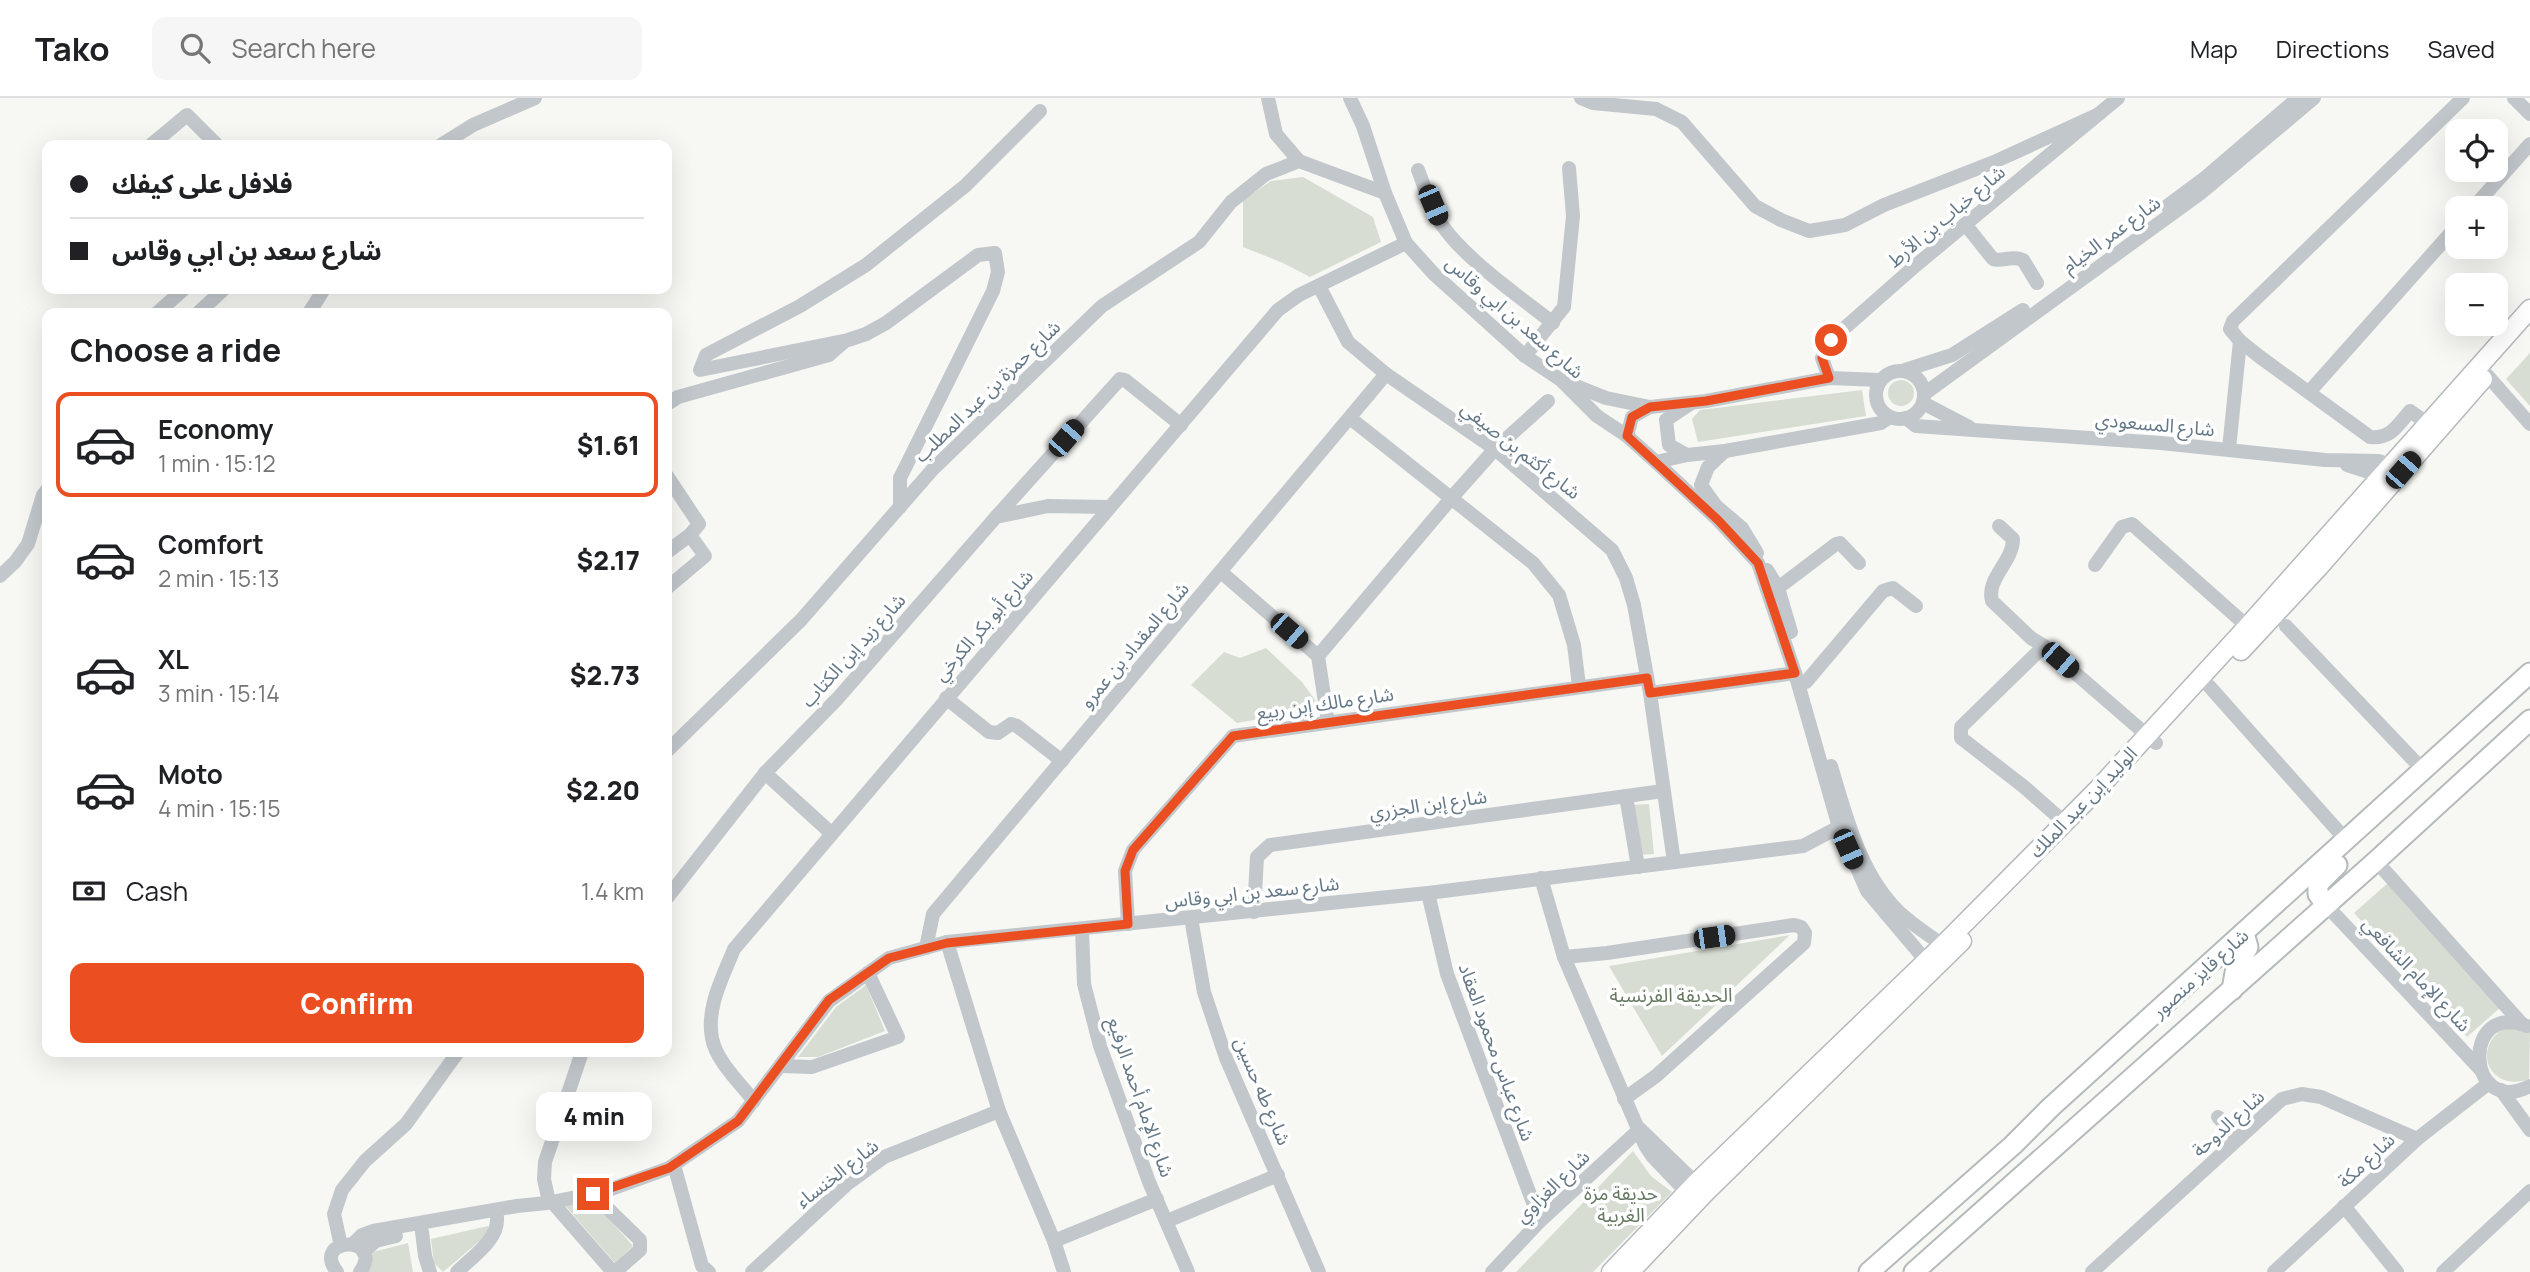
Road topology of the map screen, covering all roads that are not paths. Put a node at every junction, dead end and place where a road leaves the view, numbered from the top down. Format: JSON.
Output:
{"nodes":[{"id":1,"x":535,"y":98,"type":"edge"},
{"id":2,"x":1268,"y":98,"type":"edge"},
{"id":3,"x":1350,"y":98,"type":"edge"},
{"id":4,"x":1581,"y":98,"type":"edge"},
{"id":5,"x":2118,"y":98,"type":"edge"},
{"id":6,"x":2298,"y":98,"type":"edge"},
{"id":7,"x":2314,"y":98,"type":"edge"},
{"id":8,"x":2463,"y":98,"type":"edge"},
{"id":9,"x":2514,"y":98,"type":"edge"},
{"id":10,"x":1040,"y":111,"type":"dead end"},
{"id":11,"x":2099,"y":114,"type":"junction"},
{"id":12,"x":2530,"y":114,"type":"edge"},
{"id":13,"x":157,"y":140,"type":"edge"},
{"id":14,"x":212,"y":140,"type":"edge"},
{"id":15,"x":449,"y":140,"type":"edge"},
{"id":16,"x":2530,"y":144,"type":"edge"},
{"id":17,"x":1299,"y":161,"type":"junction"},
{"id":18,"x":1569,"y":169,"type":"dead end"},
{"id":19,"x":1418,"y":170,"type":"dead end"},
{"id":20,"x":1385,"y":193,"type":"junction"},
{"id":21,"x":2484,"y":196,"type":"edge"},
{"id":22,"x":1965,"y":224,"type":"junction"},
{"id":23,"x":2445,"y":239,"type":"edge"},
{"id":24,"x":1406,"y":243,"type":"junction"},
{"id":25,"x":2037,"y":283,"type":"dead end"},
{"id":26,"x":1319,"y":286,"type":"junction"},
{"id":27,"x":178,"y":294,"type":"edge"},
{"id":28,"x":219,"y":294,"type":"edge"},
{"id":29,"x":163,"y":308,"type":"edge"},
{"id":30,"x":203,"y":308,"type":"edge"},
{"id":31,"x":2530,"y":309,"type":"edge"},
{"id":32,"x":1553,"y":323,"type":"junction"},
{"id":33,"x":2530,"y":326,"type":"edge"},
{"id":34,"x":845,"y":341,"type":"junction"},
{"id":35,"x":2240,"y":341,"type":"junction"},
{"id":36,"x":1525,"y":356,"type":"junction"},
{"id":37,"x":1902,"y":371,"type":"junction"},
{"id":38,"x":1386,"y":374,"type":"junction"},
{"id":39,"x":2487,"y":375,"type":"junction"},
{"id":40,"x":1829,"y":378,"type":"junction"},
{"id":41,"x":1561,"y":380,"type":"junction"},
{"id":42,"x":1880,"y":380,"type":"junction"},
{"id":43,"x":2310,"y":391,"type":"junction"},
{"id":44,"x":1923,"y":399,"type":"junction"},
{"id":45,"x":672,"y":401,"type":"edge"},
{"id":46,"x":1548,"y":401,"type":"dead end"},
{"id":47,"x":1691,"y":403,"type":"junction"},
{"id":48,"x":1650,"y":407,"type":"junction"},
{"id":49,"x":1890,"y":417,"type":"junction"},
{"id":50,"x":1350,"y":418,"type":"junction"},
{"id":51,"x":1906,"y":418,"type":"junction"},
{"id":52,"x":2427,"y":423,"type":"junction"},
{"id":53,"x":2530,"y":424,"type":"edge"},
{"id":54,"x":1181,"y":425,"type":"junction"},
{"id":55,"x":1974,"y":429,"type":"junction"},
{"id":56,"x":1627,"y":436,"type":"junction"},
{"id":57,"x":1495,"y":449,"type":"junction"},
{"id":58,"x":2229,"y":449,"type":"junction"},
{"id":59,"x":1725,"y":451,"type":"junction"},
{"id":60,"x":1687,"y":455,"type":"junction"},
{"id":61,"x":1656,"y":462,"type":"junction"},
{"id":62,"x":2391,"y":473,"type":"junction"},
{"id":63,"x":672,"y":484,"type":"edge"},
{"id":64,"x":1452,"y":497,"type":"junction"},
{"id":65,"x":900,"y":507,"type":"junction"},
{"id":66,"x":1109,"y":507,"type":"junction"},
{"id":67,"x":41,"y":517,"type":"edge"},
{"id":68,"x":996,"y":517,"type":"junction"},
{"id":69,"x":1999,"y":526,"type":"dead end"},
{"id":70,"x":690,"y":535,"type":"junction"},
{"id":71,"x":672,"y":548,"type":"edge"},
{"id":72,"x":1859,"y":562,"type":"dead end"},
{"id":73,"x":2095,"y":565,"type":"dead end"},
{"id":74,"x":1221,"y":572,"type":"junction"},
{"id":75,"x":0,"y":576,"type":"edge"},
{"id":76,"x":672,"y":584,"type":"edge"},
{"id":77,"x":1778,"y":588,"type":"junction"},
{"id":78,"x":1916,"y":606,"type":"dead end"},
{"id":79,"x":2247,"y":626,"type":"junction"},
{"id":80,"x":2286,"y":626,"type":"dead end"},
{"id":81,"x":2044,"y":646,"type":"junction"},
{"id":82,"x":1318,"y":656,"type":"junction"},
{"id":83,"x":2530,"y":673,"type":"edge"},
{"id":84,"x":1801,"y":677,"type":"junction"},
{"id":85,"x":1647,"y":678,"type":"junction"},
{"id":86,"x":1579,"y":686,"type":"junction"},
{"id":87,"x":2209,"y":686,"type":"junction"},
{"id":88,"x":1650,"y":693,"type":"junction"},
{"id":89,"x":946,"y":698,"type":"junction"},
{"id":90,"x":2530,"y":720,"type":"edge"},
{"id":91,"x":1328,"y":722,"type":"junction"},
{"id":92,"x":2152,"y":739,"type":"junction"},
{"id":93,"x":672,"y":746,"type":"edge"},
{"id":94,"x":1062,"y":761,"type":"junction"},
{"id":95,"x":2423,"y":770,"type":"junction"},
{"id":96,"x":765,"y":773,"type":"junction"},
{"id":97,"x":1663,"y":791,"type":"junction"},
{"id":98,"x":1626,"y":796,"type":"junction"},
{"id":99,"x":2064,"y":822,"type":"junction"},
{"id":100,"x":2366,"y":822,"type":"junction"},
{"id":101,"x":1844,"y":827,"type":"junction"},
{"id":102,"x":831,"y":833,"type":"junction"},
{"id":103,"x":2346,"y":840,"type":"junction"},
{"id":104,"x":2376,"y":861,"type":"junction"},
{"id":105,"x":1674,"y":862,"type":"junction"},
{"id":106,"x":1638,"y":867,"type":"junction"},
{"id":107,"x":1541,"y":878,"type":"junction"},
{"id":108,"x":672,"y":892,"type":"edge"},
{"id":109,"x":1428,"y":893,"type":"junction"},
{"id":110,"x":2326,"y":905,"type":"junction"},
{"id":111,"x":1254,"y":912,"type":"junction"},
{"id":112,"x":1191,"y":918,"type":"junction"},
{"id":113,"x":1128,"y":924,"type":"junction"},
{"id":114,"x":1082,"y":929,"type":"junction"},
{"id":115,"x":2238,"y":938,"type":"junction"},
{"id":116,"x":947,"y":943,"type":"junction"},
{"id":117,"x":926,"y":948,"type":"junction"},
{"id":118,"x":1948,"y":948,"type":"junction"},
{"id":119,"x":1563,"y":957,"type":"junction"},
{"id":120,"x":1930,"y":966,"type":"junction"},
{"id":121,"x":868,"y":972,"type":"junction"},
{"id":122,"x":2232,"y":990,"type":"junction"},
{"id":123,"x":2526,"y":1026,"type":"edge"},
{"id":124,"x":454,"y":1057,"type":"edge"},
{"id":125,"x":580,"y":1057,"type":"edge"},
{"id":126,"x":780,"y":1066,"type":"junction"},
{"id":127,"x":2480,"y":1069,"type":"junction"},
{"id":128,"x":2495,"y":1086,"type":"junction"},
{"id":129,"x":2530,"y":1086,"type":"edge"},
{"id":130,"x":1624,"y":1099,"type":"junction"},
{"id":131,"x":754,"y":1101,"type":"junction"},
{"id":132,"x":999,"y":1111,"type":"junction"},
{"id":133,"x":2218,"y":1117,"type":"dead end"},
{"id":134,"x":1640,"y":1129,"type":"junction"},
{"id":135,"x":2530,"y":1130,"type":"edge"},
{"id":136,"x":2238,"y":1139,"type":"junction"},
{"id":137,"x":2417,"y":1139,"type":"junction"},
{"id":138,"x":674,"y":1165,"type":"junction"},
{"id":139,"x":1278,"y":1175,"type":"junction"},
{"id":140,"x":2530,"y":1191,"type":"edge"},
{"id":141,"x":1696,"y":1193,"type":"junction"},
{"id":142,"x":593,"y":1194,"type":"junction"},
{"id":143,"x":1157,"y":1199,"type":"junction"},
{"id":144,"x":550,"y":1202,"type":"junction"},
{"id":145,"x":2344,"y":1206,"type":"junction"},
{"id":146,"x":497,"y":1217,"type":"junction"},
{"id":147,"x":1167,"y":1222,"type":"junction"},
{"id":148,"x":1540,"y":1222,"type":"junction"},
{"id":149,"x":422,"y":1232,"type":"junction"},
{"id":150,"x":1054,"y":1241,"type":"junction"},
{"id":151,"x":352,"y":1246,"type":"junction"},
{"id":152,"x":760,"y":1269,"type":"edge"},
{"id":153,"x":362,"y":1271,"type":"edge"},
{"id":154,"x":337,"y":1272,"type":"edge"},
{"id":155,"x":430,"y":1272,"type":"edge"},
{"id":156,"x":457,"y":1272,"type":"edge"},
{"id":157,"x":614,"y":1272,"type":"edge"},
{"id":158,"x":709,"y":1272,"type":"edge"},
{"id":159,"x":1064,"y":1272,"type":"edge"},
{"id":160,"x":1188,"y":1272,"type":"edge"},
{"id":161,"x":1319,"y":1272,"type":"edge"},
{"id":162,"x":1492,"y":1272,"type":"edge"},
{"id":163,"x":1611,"y":1272,"type":"edge"},
{"id":164,"x":1630,"y":1272,"type":"edge"},
{"id":165,"x":1869,"y":1272,"type":"edge"},
{"id":166,"x":1914,"y":1272,"type":"edge"},
{"id":167,"x":2092,"y":1272,"type":"edge"},
{"id":168,"x":2274,"y":1272,"type":"edge"},
{"id":169,"x":2397,"y":1272,"type":"edge"},
{"id":170,"x":2442,"y":1272,"type":"edge"}],
"edges":[{"from":1,"to":15,"type":"street"},
{"from":2,"to":17,"type":"street"},
{"from":3,"to":20,"type":"street","name":"شارع سعد بن ابي وقاس"},
{"from":4,"to":11,"type":"street"},
{"from":5,"to":11,"type":"street","name":"شارع خباب بن الأرط"},
{"from":6,"to":37,"type":"street","name":"شارع عمر الخيام"},
{"from":7,"to":44,"type":"street","name":"شارع عمر الخيام"},
{"from":8,"to":35,"type":"street"},
{"from":9,"to":12,"type":"street"},
{"from":10,"to":34,"type":"street"},
{"from":11,"to":22,"type":"street","name":"شارع خباب بن الأرط"},
{"from":13,"to":14,"type":"street"},
{"from":16,"to":21,"type":"street"},
{"from":17,"to":20,"type":"street"},
{"from":17,"to":65,"type":"street","name":"شارع حمزة بن عبد المطلب"},
{"from":18,"to":32,"type":"street"},
{"from":19,"to":32,"type":"street"},
{"from":20,"to":24,"type":"street","name":"شارع سعد بن ابي وقاس"},
{"from":22,"to":25,"type":"street"},
{"from":22,"to":40,"type":"street","name":"شارع خباب بن الأرط"},
{"from":23,"to":43,"type":"street"},
{"from":24,"to":26,"type":"street","name":"شارع أبو بكر الكرخي"},
{"from":24,"to":36,"type":"street","name":"شارع سعد بن ابي وقاس"},
{"from":26,"to":38,"type":"street","name":"شارع أكثم بن صيفي"},
{"from":26,"to":54,"type":"street","name":"شارع أبو بكر الكرخي"},
{"from":27,"to":29,"type":"street"},
{"from":28,"to":30,"type":"street"},
{"from":31,"to":52,"type":"main road","name":"الوليد إبن عبد الملك"},
{"from":32,"to":36,"type":"street"},
{"from":33,"to":39,"type":"main road","name":"الوليد إبن عبد الملك"},
{"from":34,"to":45,"type":"street"},
{"from":34,"to":65,"type":"street"},
{"from":35,"to":43,"type":"street"},
{"from":35,"to":58,"type":"street"},
{"from":36,"to":41,"type":"street","name":"شارع سعد بن ابي وقاس"},
{"from":37,"to":42,"type":"street"},
{"from":37,"to":44,"type":"street"},
{"from":38,"to":50,"type":"street","name":"شارع المقداد بن عمرو"},
{"from":38,"to":57,"type":"street","name":"شارع أكثم بن صيفي"},
{"from":39,"to":53,"type":"street"},
{"from":39,"to":62,"type":"main road","name":"الوليد إبن عبد الملك"},
{"from":40,"to":42,"type":"street"},
{"from":40,"to":47,"type":"street"},
{"from":41,"to":48,"type":"street"},
{"from":41,"to":56,"type":"street","name":"شارع سعد بن ابي وقاس"},
{"from":42,"to":49,"type":"street"},
{"from":43,"to":52,"type":"street"},
{"from":44,"to":51,"type":"street"},
{"from":44,"to":55,"type":"street"},
{"from":46,"to":57,"type":"street"},
{"from":47,"to":48,"type":"street"},
{"from":47,"to":60,"type":"street"},
{"from":48,"to":56,"type":"street"},
{"from":49,"to":51,"type":"street"},
{"from":49,"to":59,"type":"street"},
{"from":50,"to":64,"type":"street"},
{"from":50,"to":74,"type":"street","name":"شارع المقداد بن عمرو"},
{"from":51,"to":55,"type":"street","name":"شارع المسعودي"},
{"from":52,"to":62,"type":"main road","name":"الوليد إبن عبد الملك"},
{"from":54,"to":66,"type":"street","name":"شارع أبو بكر الكرخي"},
{"from":54,"to":68,"type":"street","name":"شارع زيد إبن الكتاب"},
{"from":55,"to":58,"type":"street","name":"شارع المسعودي"},
{"from":56,"to":61,"type":"street","name":"شارع سعد بن ابي وقاس"},
{"from":57,"to":64,"type":"street"},
{"from":57,"to":85,"type":"street","name":"شارع أكثم بن صيفي"},
{"from":58,"to":62,"type":"street","name":"شارع المسعودي"},
{"from":59,"to":60,"type":"street"},
{"from":59,"to":77,"type":"street","name":"شارع سعد بن ابي وقاس"},
{"from":60,"to":61,"type":"street"},
{"from":61,"to":84,"type":"street","name":"شارع سعد بن ابي وقاس"},
{"from":62,"to":79,"type":"main road","name":"الوليد إبن عبد الملك"},
{"from":62,"to":87,"type":"main road","name":"الوليد إبن عبد الملك"},
{"from":63,"to":70,"type":"street"},
{"from":64,"to":82,"type":"street"},
{"from":64,"to":86,"type":"street"},
{"from":65,"to":93,"type":"street","name":"شارع حمزة بن عبد المطلب"},
{"from":66,"to":68,"type":"street"},
{"from":66,"to":89,"type":"street","name":"شارع أبو بكر الكرخي"},
{"from":67,"to":75,"type":"street"},
{"from":68,"to":96,"type":"street","name":"شارع زيد إبن الكتاب"},
{"from":69,"to":81,"type":"street"},
{"from":70,"to":71,"type":"street"},
{"from":70,"to":76,"type":"street"},
{"from":72,"to":77,"type":"street"},
{"from":73,"to":79,"type":"street"},
{"from":74,"to":82,"type":"street"},
{"from":74,"to":94,"type":"street","name":"شارع المقداد بن عمرو"},
{"from":77,"to":84,"type":"street","name":"شارع سعد بن ابي وقاس"},
{"from":78,"to":84,"type":"street"},
{"from":79,"to":92,"type":"main road","name":"الوليد إبن عبد الملك"},
{"from":80,"to":95,"type":"street"},
{"from":81,"to":92,"type":"street"},
{"from":81,"to":99,"type":"street"},
{"from":82,"to":91,"type":"street"},
{"from":83,"to":95,"type":"highway","name":"شارع فايز منصور"},
{"from":84,"to":88,"type":"street"},
{"from":84,"to":101,"type":"street","name":"شارع سعد بن ابي وقاس"},
{"from":85,"to":86,"type":"street","name":"شارع مالك إبن ربيع"},
{"from":85,"to":88,"type":"street","name":"شارع أكثم بن صيفي"},
{"from":86,"to":91,"type":"street","name":"شارع مالك إبن ربيع"},
{"from":87,"to":92,"type":"main road","name":"الوليد إبن عبد الملك"},
{"from":87,"to":103,"type":"street"},
{"from":88,"to":97,"type":"street","name":"شارع أكثم بن صيفي"},
{"from":89,"to":94,"type":"street"},
{"from":89,"to":102,"type":"street","name":"شارع أبو بكر الكرخي"},
{"from":90,"to":104,"type":"highway","name":"شارع فايز منصور"},
{"from":91,"to":113,"type":"street","name":"شارع مالك إبن ربيع"},
{"from":92,"to":99,"type":"main road","name":"الوليد إبن عبد الملك"},
{"from":92,"to":118,"type":"main road","name":"الوليد إبن عبد الملك"},
{"from":94,"to":117,"type":"street","name":"شارع المقداد بن عمرو"},
{"from":95,"to":100,"type":"highway","name":"شارع فايز منصور"},
{"from":96,"to":102,"type":"street"},
{"from":96,"to":108,"type":"street","name":"شارع زيد إبن الكتاب"},
{"from":97,"to":98,"type":"street","name":"شارع إبن الجزري"},
{"from":97,"to":105,"type":"street","name":"شارع أكثم بن صيفي"},
{"from":98,"to":106,"type":"street"},
{"from":98,"to":111,"type":"street","name":"شارع إبن الجزري"},
{"from":99,"to":118,"type":"main road","name":"الوليد إبن عبد الملك"},
{"from":100,"to":103,"type":"highway","name":"شارع فايز منصور"},
{"from":100,"to":110,"type":"highway"},
{"from":101,"to":105,"type":"street","name":"شارع سعد بن ابي وقاس"},
{"from":101,"to":118,"type":"street","name":"شارع سعد بن ابي وقاس"},
{"from":101,"to":120,"type":"street","name":"شارع سعد بن ابي وقاس"},
{"from":102,"to":131,"type":"street","name":"شارع أبو بكر الكرخي"},
{"from":103,"to":115,"type":"highway","name":"شارع فايز منصور"},
{"from":104,"to":110,"type":"highway","name":"شارع فايز منصور"},
{"from":104,"to":123,"type":"street"},
{"from":105,"to":106,"type":"street","name":"شارع سعد بن ابي وقاس"},
{"from":106,"to":107,"type":"street","name":"شارع سعد بن ابي وقاس"},
{"from":107,"to":109,"type":"street","name":"شارع سعد بن ابي وقاس"},
{"from":107,"to":119,"type":"street"},
{"from":109,"to":111,"type":"street","name":"شارع سعد بن ابي وقاس"},
{"from":109,"to":148,"type":"street","name":"شارع عباس محمود العقاد"},
{"from":110,"to":122,"type":"highway","name":"شارع فايز منصور"},
{"from":110,"to":127,"type":"street","name":"شارع الإمام الشافعي"},
{"from":111,"to":112,"type":"street","name":"شارع سعد بن ابي وقاس"},
{"from":112,"to":113,"type":"street","name":"شارع سعد بن ابي وقاس"},
{"from":112,"to":139,"type":"street","name":"شارع طه حسين"},
{"from":113,"to":114,"type":"street","name":"شارع سعد بن ابي وقاس"},
{"from":114,"to":116,"type":"street","name":"شارع سعد بن ابي وقاس"},
{"from":114,"to":143,"type":"street","name":"شارع الإمام أحمد الرفيع"},
{"from":115,"to":122,"type":"highway"},
{"from":115,"to":165,"type":"highway","name":"شارع فايز منصور"},
{"from":116,"to":117,"type":"street","name":"شارع سعد بن ابي وقاس"},
{"from":116,"to":132,"type":"street"},
{"from":117,"to":121,"type":"street","name":"شارع سعد بن ابي وقاس"},
{"from":118,"to":120,"type":"main road","name":"الوليد إبن عبد الملك"},
{"from":119,"to":130,"type":"street"},
{"from":119,"to":130,"type":"street"},
{"from":120,"to":141,"type":"main road","name":"الوليد إبن عبد الملك"},
{"from":121,"to":126,"type":"street","name":"شارع سعد بن ابي وقاس"},
{"from":121,"to":126,"type":"street"},
{"from":122,"to":166,"type":"highway","name":"شارع فايز منصور"},
{"from":123,"to":127,"type":"street"},
{"from":124,"to":151,"type":"street"},
{"from":125,"to":144,"type":"street"},
{"from":126,"to":131,"type":"street","name":"شارع سعد بن ابي وقاس"},
{"from":127,"to":128,"type":"street","name":"شارع الإمام الشافعي"},
{"from":128,"to":129,"type":"street"},
{"from":128,"to":135,"type":"street"},
{"from":128,"to":137,"type":"street","name":"شارع مكة"},
{"from":130,"to":134,"type":"street"},
{"from":131,"to":138,"type":"street","name":"شارع سعد بن ابي وقاس"},
{"from":132,"to":150,"type":"street"},
{"from":132,"to":152,"type":"street","name":"شارع الخنساء"},
{"from":133,"to":136,"type":"street"},
{"from":134,"to":141,"type":"street"},
{"from":134,"to":148,"type":"street","name":"شارع الغزاوي"},
{"from":136,"to":137,"type":"street","name":"شارع الدوحة"},
{"from":136,"to":167,"type":"street","name":"شارع الدوحة"},
{"from":137,"to":145,"type":"street","name":"شارع مكة"},
{"from":138,"to":142,"type":"street","name":"شارع سعد بن ابي وقاس"},
{"from":138,"to":158,"type":"street"},
{"from":139,"to":147,"type":"street"},
{"from":139,"to":161,"type":"street","name":"شارع طه حسين"},
{"from":140,"to":170,"type":"street"},
{"from":141,"to":163,"type":"main road","name":"الوليد إبن عبد الملك"},
{"from":141,"to":164,"type":"main road","name":"الوليد إبن عبد الملك"},
{"from":142,"to":144,"type":"street","name":"شارع سعد بن ابي وقاس"},
{"from":142,"to":157,"type":"street"},
{"from":143,"to":147,"type":"street","name":"شارع الإمام أحمد الرفيع"},
{"from":143,"to":150,"type":"street"},
{"from":144,"to":146,"type":"street","name":"شارع سعد بن ابي وقاس"},
{"from":144,"to":151,"type":"street","name":"شارع سعد بن ابي وقاس"},
{"from":144,"to":157,"type":"street"},
{"from":145,"to":168,"type":"street","name":"شارع مكة"},
{"from":145,"to":169,"type":"street"},
{"from":146,"to":149,"type":"street","name":"شارع سعد بن ابي وقاس"},
{"from":146,"to":156,"type":"street"},
{"from":147,"to":160,"type":"street","name":"شارع الإمام أحمد الرفيع"},
{"from":148,"to":162,"type":"street","name":"شارع الغزاوي"},
{"from":149,"to":151,"type":"street","name":"شارع سعد بن ابي وقاس"},
{"from":149,"to":155,"type":"street"},
{"from":150,"to":159,"type":"street"},
{"from":151,"to":153,"type":"street"},
{"from":151,"to":154,"type":"street"}]}
